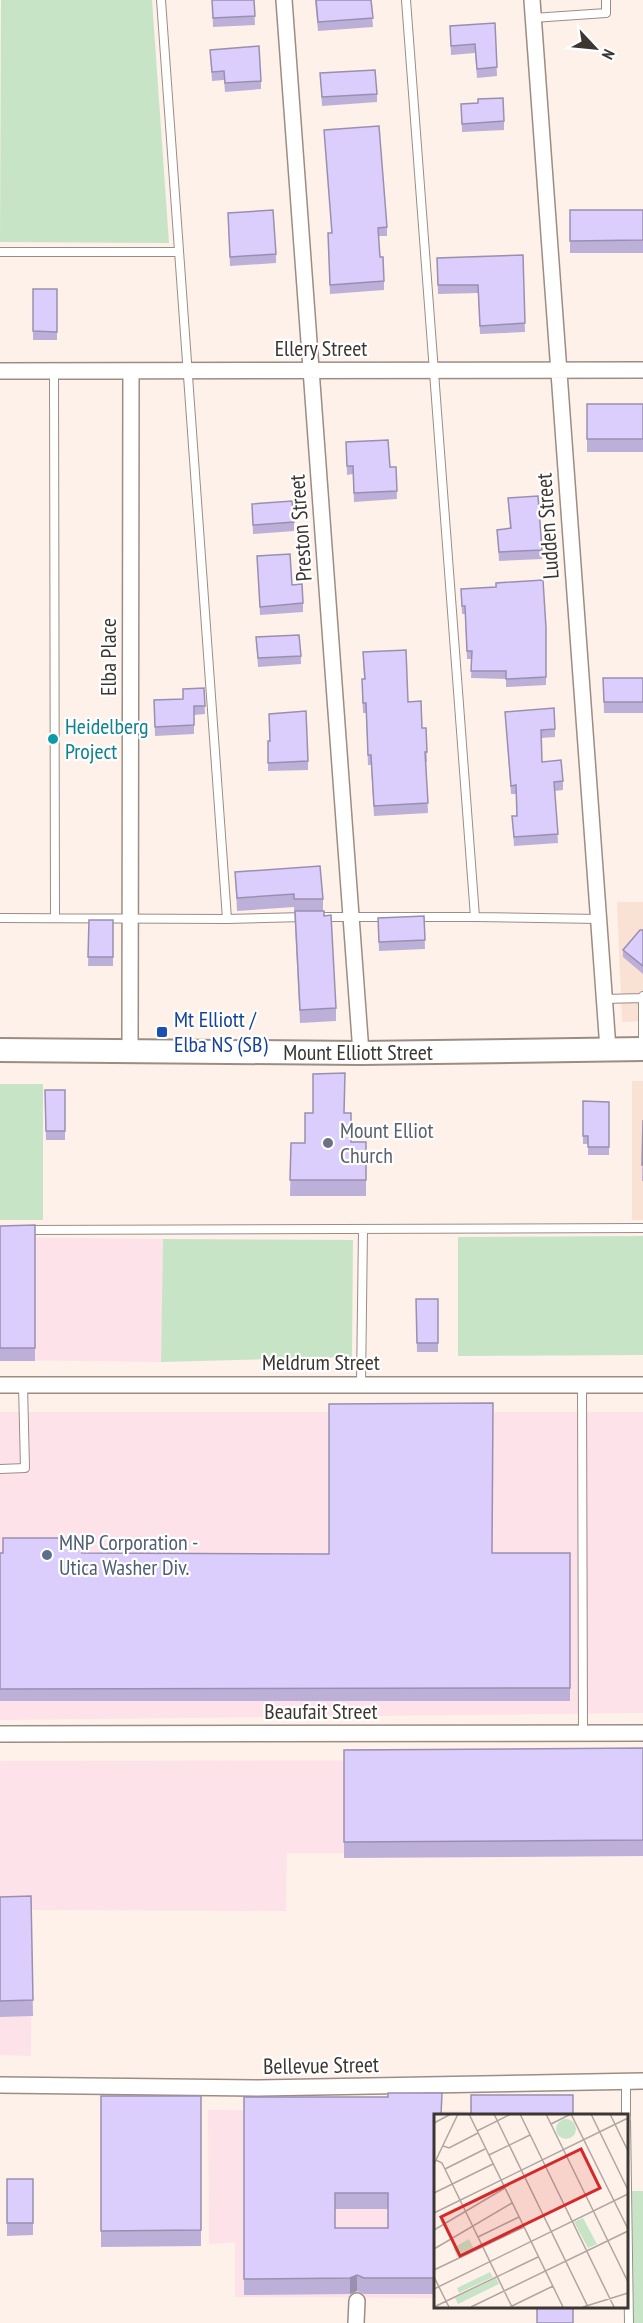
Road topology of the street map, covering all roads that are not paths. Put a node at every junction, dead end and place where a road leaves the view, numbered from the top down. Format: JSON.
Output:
{"nodes":[{"id":1,"x":160,"y":0,"type":"edge"},
{"id":2,"x":284,"y":0,"type":"edge"},
{"id":3,"x":406,"y":0,"type":"edge"},
{"id":4,"x":532,"y":0,"type":"edge"},
{"id":5,"x":606,"y":0,"type":"edge"},
{"id":6,"x":533,"y":18,"type":"junction"},
{"id":7,"x":0,"y":252,"type":"edge"},
{"id":8,"x":178,"y":252,"type":"junction"},
{"id":9,"x":433,"y":370,"type":"junction"},
{"id":10,"x":558,"y":370,"type":"junction"},
{"id":11,"x":643,"y":370,"type":"edge"},
{"id":12,"x":0,"y":371,"type":"edge"},
{"id":13,"x":54,"y":371,"type":"junction"},
{"id":14,"x":130,"y":371,"type":"junction"},
{"id":15,"x":186,"y":371,"type":"junction"},
{"id":16,"x":311,"y":371,"type":"junction"},
{"id":17,"x":351,"y":916,"type":"junction"},
{"id":18,"x":475,"y":917,"type":"junction"},
{"id":19,"x":0,"y":918,"type":"edge"},
{"id":20,"x":55,"y":918,"type":"junction"},
{"id":21,"x":130,"y":918,"type":"junction"},
{"id":22,"x":227,"y":919,"type":"junction"},
{"id":23,"x":599,"y":919,"type":"junction"},
{"id":24,"x":643,"y":997,"type":"edge"},
{"id":25,"x":604,"y":999,"type":"junction"},
{"id":26,"x":643,"y":1048,"type":"edge"},
{"id":27,"x":608,"y":1049,"type":"junction"},
{"id":28,"x":0,"y":1050,"type":"edge"},
{"id":29,"x":130,"y":1050,"type":"junction"},
{"id":30,"x":361,"y":1053,"type":"junction"},
{"id":31,"x":643,"y":1228,"type":"edge"},
{"id":32,"x":363,"y":1229,"type":"junction"},
{"id":33,"x":23,"y":1230,"type":"edge"},
{"id":34,"x":361,"y":1384,"type":"junction"},
{"id":35,"x":0,"y":1385,"type":"edge"},
{"id":36,"x":23,"y":1385,"type":"junction"},
{"id":37,"x":582,"y":1385,"type":"junction"},
{"id":38,"x":643,"y":1386,"type":"edge"},
{"id":39,"x":0,"y":1469,"type":"edge"},
{"id":40,"x":583,"y":1733,"type":"junction"},
{"id":41,"x":643,"y":1733,"type":"edge"},
{"id":42,"x":0,"y":1734,"type":"edge"},
{"id":43,"x":626,"y":2081,"type":"junction"},
{"id":44,"x":643,"y":2081,"type":"edge"},
{"id":45,"x":0,"y":2085,"type":"edge"},
{"id":46,"x":626,"y":2114,"type":"edge"},
{"id":47,"x":628,"y":2255,"type":"edge"},
{"id":48,"x":357,"y":2301,"type":"dead end"},
{"id":49,"x":356,"y":2323,"type":"edge"},
{"id":50,"x":629,"y":2323,"type":"edge"}],
"edges":[{"from":1,"to":8,"type":"lane"},
{"from":2,"to":16,"type":"street","name":"Preston Street"},
{"from":3,"to":9,"type":"lane"},
{"from":4,"to":6,"type":"street","name":"Ludden Street"},
{"from":5,"to":6,"type":"lane"},
{"from":6,"to":10,"type":"street","name":"Ludden Street"},
{"from":7,"to":8,"type":"lane"},
{"from":8,"to":15,"type":"lane"},
{"from":9,"to":10,"type":"street","name":"Ellery Street"},
{"from":9,"to":16,"type":"street","name":"Ellery Street"},
{"from":9,"to":18,"type":"lane"},
{"from":10,"to":11,"type":"street","name":"Ellery Street"},
{"from":10,"to":23,"type":"street","name":"Ludden Street"},
{"from":12,"to":13,"type":"street","name":"Ellery Street"},
{"from":13,"to":14,"type":"street","name":"Ellery Street"},
{"from":13,"to":20,"type":"lane"},
{"from":14,"to":15,"type":"street","name":"Ellery Street"},
{"from":14,"to":21,"type":"street","name":"Elba Place"},
{"from":15,"to":16,"type":"street","name":"Ellery Street"},
{"from":15,"to":22,"type":"lane"},
{"from":16,"to":17,"type":"street","name":"Preston Street"},
{"from":17,"to":18,"type":"lane"},
{"from":17,"to":22,"type":"lane"},
{"from":17,"to":30,"type":"street","name":"Preston Street"},
{"from":18,"to":23,"type":"lane"},
{"from":19,"to":20,"type":"lane"},
{"from":20,"to":21,"type":"lane"},
{"from":21,"to":22,"type":"lane"},
{"from":21,"to":29,"type":"street","name":"Elba Place"},
{"from":23,"to":25,"type":"street","name":"Ludden Street"},
{"from":24,"to":25,"type":"lane"},
{"from":24,"to":26,"type":"lane"},
{"from":25,"to":27,"type":"street","name":"Ludden Street"},
{"from":26,"to":27,"type":"main road","name":"Mount Elliott Street"},
{"from":27,"to":30,"type":"main road","name":"Mount Elliott Street"},
{"from":28,"to":29,"type":"main road","name":"Mount Elliott Street"},
{"from":29,"to":30,"type":"main road","name":"Mount Elliott Street"},
{"from":31,"to":32,"type":"lane"},
{"from":32,"to":33,"type":"lane"},
{"from":32,"to":34,"type":"lane"},
{"from":34,"to":36,"type":"street","name":"Meldrum Street"},
{"from":34,"to":37,"type":"street","name":"Meldrum Street"},
{"from":35,"to":36,"type":"street","name":"Meldrum Street"},
{"from":36,"to":39,"type":"lane"},
{"from":37,"to":38,"type":"street","name":"Meldrum Street"},
{"from":37,"to":40,"type":"lane"},
{"from":40,"to":41,"type":"street","name":"Beaufait Street"},
{"from":40,"to":42,"type":"street","name":"Beaufait Street"},
{"from":43,"to":44,"type":"street","name":"Bellevue Street"},
{"from":43,"to":45,"type":"street","name":"Bellevue Street"},
{"from":43,"to":46,"type":"lane"},
{"from":47,"to":50,"type":"lane"},
{"from":48,"to":49,"type":"street"}]}
